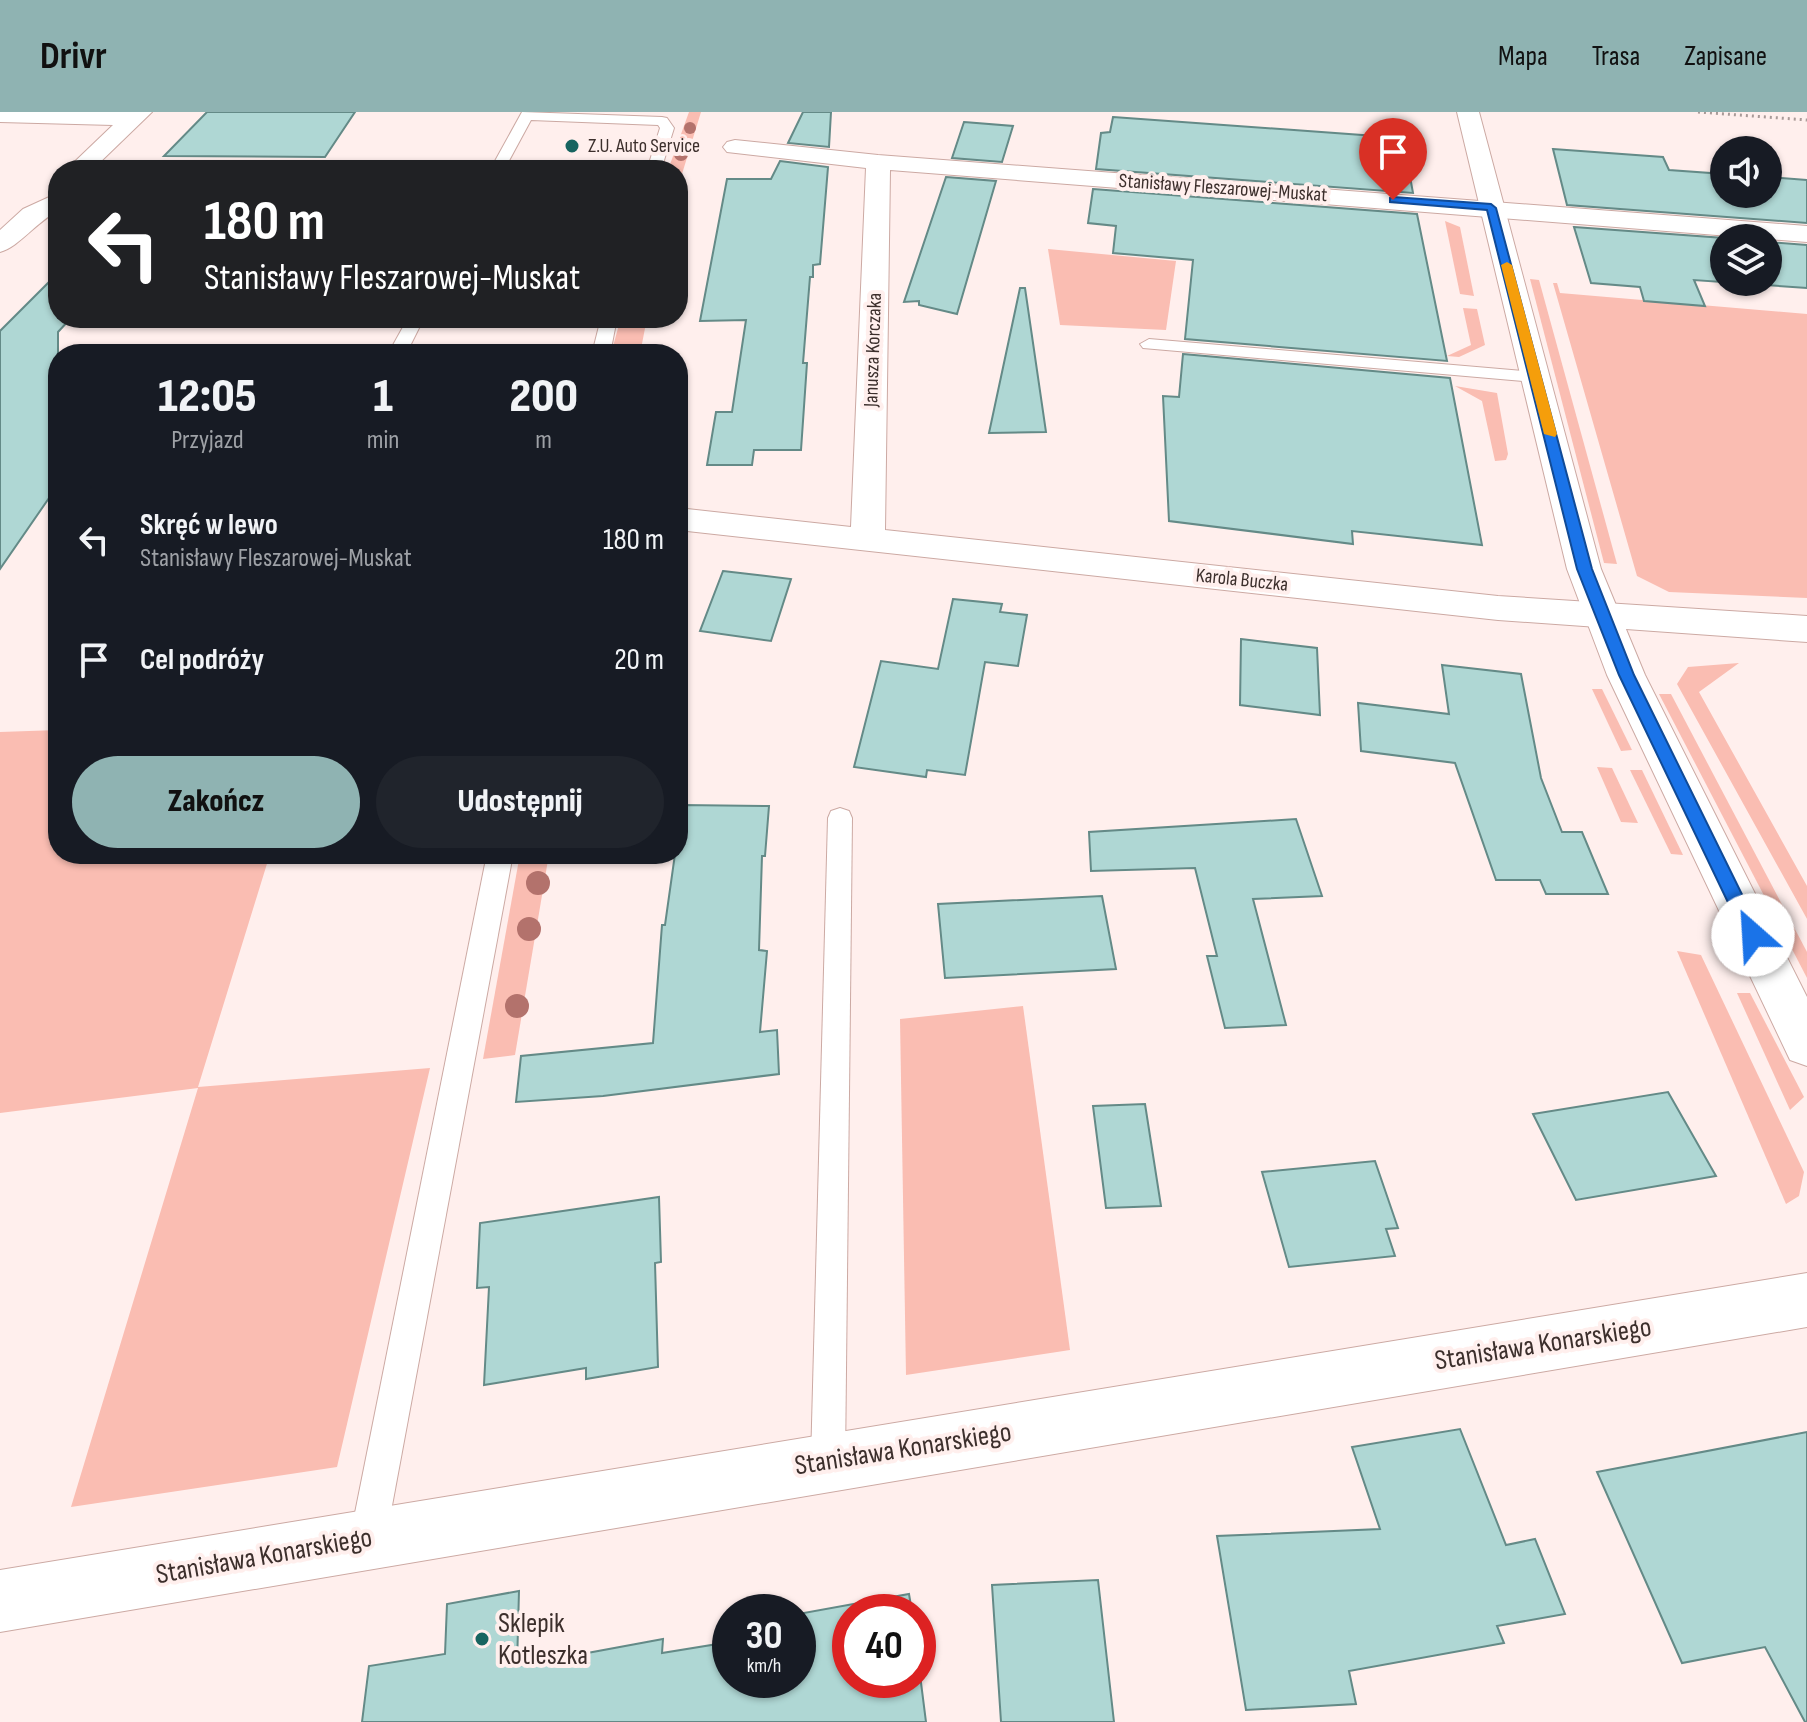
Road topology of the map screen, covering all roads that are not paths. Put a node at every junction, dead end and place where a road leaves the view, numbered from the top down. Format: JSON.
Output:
{"nodes":[{"id":1,"x":1468,"y":112,"type":"edge"},
{"id":2,"x":528,"y":114,"type":"edge"},
{"id":3,"x":0,"y":115,"type":"edge"},
{"id":4,"x":137,"y":116,"type":"edge"},
{"id":5,"x":735,"y":147,"type":"dead end"},
{"id":6,"x":89,"y":160,"type":"edge"},
{"id":7,"x":503,"y":160,"type":"edge"},
{"id":8,"x":657,"y":160,"type":"edge"},
{"id":9,"x":878,"y":162,"type":"junction"},
{"id":10,"x":48,"y":188,"type":"edge"},
{"id":11,"x":48,"y":206,"type":"edge"},
{"id":12,"x":1491,"y":208,"type":"junction"},
{"id":13,"x":32,"y":214,"type":"junction"},
{"id":14,"x":1807,"y":234,"type":"edge"},
{"id":15,"x":0,"y":244,"type":"edge"},
{"id":16,"x":1149,"y":344,"type":"dead end"},
{"id":17,"x":1536,"y":377,"type":"junction"},
{"id":18,"x":688,"y":520,"type":"edge"},
{"id":19,"x":868,"y":537,"type":"junction"},
{"id":20,"x":1602,"y":617,"type":"junction"},
{"id":21,"x":1807,"y":629,"type":"edge"},
{"id":22,"x":840,"y":818,"type":"dead end"},
{"id":23,"x":498,"y":864,"type":"edge"},
{"id":24,"x":1807,"y":1045,"type":"edge"},
{"id":25,"x":1807,"y":1300,"type":"edge"},
{"id":26,"x":828,"y":1462,"type":"junction"},
{"id":27,"x":368,"y":1538,"type":"junction"},
{"id":28,"x":0,"y":1601,"type":"edge"}],
"edges":[{"from":1,"to":12,"type":"street"},
{"from":2,"to":7,"type":"lane"},
{"from":2,"to":8,"type":"lane"},
{"from":3,"to":4,"type":"street"},
{"from":4,"to":6,"type":"street"},
{"from":5,"to":9,"type":"street","name":"Stanisławy Fleszarowej-Muskat"},
{"from":9,"to":12,"type":"street","name":"Stanisławy Fleszarowej-Muskat"},
{"from":9,"to":19,"type":"street","name":"Janusza Korczaka"},
{"from":10,"to":13,"type":"street"},
{"from":11,"to":13,"type":"street"},
{"from":12,"to":14,"type":"street","name":"Stanisławy Fleszarowej-Muskat"},
{"from":12,"to":17,"type":"street"},
{"from":13,"to":15,"type":"street"},
{"from":16,"to":17,"type":"lane"},
{"from":17,"to":20,"type":"street"},
{"from":18,"to":19,"type":"street","name":"Karola Buczka"},
{"from":19,"to":20,"type":"street","name":"Karola Buczka"},
{"from":20,"to":21,"type":"street","name":"Karola Buczka"},
{"from":20,"to":24,"type":"street"},
{"from":22,"to":26,"type":"lane"},
{"from":23,"to":27,"type":"lane"},
{"from":25,"to":26,"type":"street","name":"Stanisława Konarskiego"},
{"from":26,"to":27,"type":"street","name":"Stanisława Konarskiego"},
{"from":27,"to":28,"type":"street","name":"Stanisława Konarskiego"}]}
